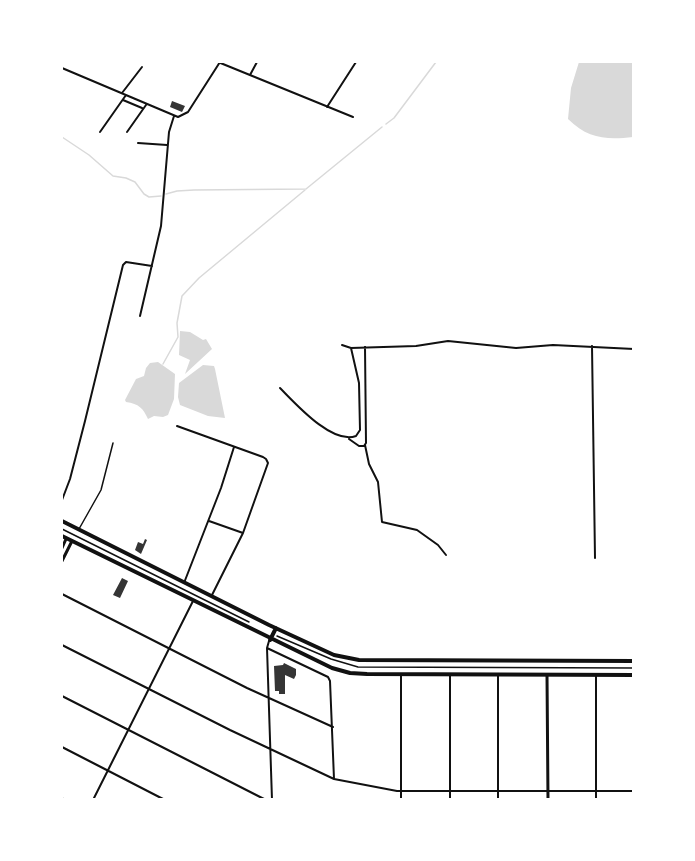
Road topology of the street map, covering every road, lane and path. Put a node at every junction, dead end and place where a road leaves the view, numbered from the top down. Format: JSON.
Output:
{"nodes":[{"id":1,"x":219,"y":62,"type":"edge"},
{"id":2,"x":257,"y":62,"type":"edge"},
{"id":3,"x":356,"y":62,"type":"edge"},
{"id":4,"x":142,"y":67,"type":"dead end"},
{"id":5,"x":62,"y":68,"type":"edge"},
{"id":6,"x":250,"y":75,"type":"junction"},
{"id":7,"x":122,"y":93,"type":"junction"},
{"id":8,"x":126,"y":95,"type":"junction"},
{"id":9,"x":123,"y":100,"type":"junction"},
{"id":10,"x":147,"y":104,"type":"junction"},
{"id":11,"x":327,"y":106,"type":"junction"},
{"id":12,"x":143,"y":109,"type":"junction"},
{"id":13,"x":174,"y":116,"type":"junction"},
{"id":14,"x":353,"y":117,"type":"dead end"},
{"id":15,"x":100,"y":132,"type":"dead end"},
{"id":16,"x":127,"y":132,"type":"dead end"},
{"id":17,"x":138,"y":143,"type":"dead end"},
{"id":18,"x":167,"y":145,"type":"junction"},
{"id":19,"x":152,"y":266,"type":"junction"},
{"id":20,"x":140,"y":316,"type":"dead end"},
{"id":21,"x":342,"y":345,"type":"dead end"},
{"id":22,"x":365,"y":346,"type":"junction"},
{"id":23,"x":592,"y":346,"type":"junction"},
{"id":24,"x":351,"y":348,"type":"junction"},
{"id":25,"x":633,"y":349,"type":"edge"},
{"id":26,"x":280,"y":388,"type":"dead end"},
{"id":27,"x":177,"y":426,"type":"dead end"},
{"id":28,"x":348,"y":438,"type":"junction"},
{"id":29,"x":113,"y":443,"type":"dead end"},
{"id":30,"x":365,"y":445,"type":"junction"},
{"id":31,"x":234,"y":446,"type":"junction"},
{"id":32,"x":62,"y":500,"type":"edge"},
{"id":33,"x":62,"y":521,"type":"edge"},
{"id":34,"x":209,"y":521,"type":"junction"},
{"id":35,"x":62,"y":529,"type":"edge"},
{"id":36,"x":78,"y":530,"type":"junction"},
{"id":37,"x":243,"y":533,"type":"junction"},
{"id":38,"x":64,"y":538,"type":"edge"},
{"id":39,"x":72,"y":541,"type":"junction"},
{"id":40,"x":62,"y":548,"type":"edge"},
{"id":41,"x":446,"y":555,"type":"dead end"},
{"id":42,"x":595,"y":558,"type":"dead end"},
{"id":43,"x":62,"y":561,"type":"edge"},
{"id":44,"x":184,"y":583,"type":"junction"},
{"id":45,"x":62,"y":594,"type":"edge"},
{"id":46,"x":212,"y":596,"type":"junction"},
{"id":47,"x":193,"y":601,"type":"junction"},
{"id":48,"x":255,"y":625,"type":"dead end"},
{"id":49,"x":276,"y":628,"type":"junction"},
{"id":50,"x":273,"y":633,"type":"junction"},
{"id":51,"x":270,"y":640,"type":"junction"},
{"id":52,"x":62,"y":645,"type":"edge"},
{"id":53,"x":169,"y":648,"type":"junction"},
{"id":54,"x":267,"y":648,"type":"junction"},
{"id":55,"x":633,"y":661,"type":"edge"},
{"id":56,"x":633,"y":668,"type":"edge"},
{"id":57,"x":401,"y":674,"type":"junction"},
{"id":58,"x":450,"y":674,"type":"junction"},
{"id":59,"x":498,"y":674,"type":"junction"},
{"id":60,"x":547,"y":675,"type":"junction"},
{"id":61,"x":596,"y":675,"type":"junction"},
{"id":62,"x":633,"y":675,"type":"edge"},
{"id":63,"x":149,"y":688,"type":"junction"},
{"id":64,"x":62,"y":696,"type":"edge"},
{"id":65,"x":268,"y":697,"type":"junction"},
{"id":66,"x":333,"y":728,"type":"junction"},
{"id":67,"x":128,"y":729,"type":"junction"},
{"id":68,"x":62,"y":747,"type":"edge"},
{"id":69,"x":270,"y":749,"type":"junction"},
{"id":70,"x":108,"y":770,"type":"junction"},
{"id":71,"x":334,"y":779,"type":"junction"},
{"id":72,"x":633,"y":790,"type":"edge"},
{"id":73,"x":450,"y":791,"type":"junction"},
{"id":74,"x":498,"y":791,"type":"junction"},
{"id":75,"x":548,"y":791,"type":"junction"},
{"id":76,"x":596,"y":791,"type":"junction"},
{"id":77,"x":401,"y":792,"type":"junction"},
{"id":78,"x":93,"y":800,"type":"edge"},
{"id":79,"x":165,"y":800,"type":"edge"},
{"id":80,"x":266,"y":800,"type":"edge"},
{"id":81,"x":272,"y":800,"type":"edge"},
{"id":82,"x":401,"y":800,"type":"edge"},
{"id":83,"x":450,"y":800,"type":"edge"},
{"id":84,"x":498,"y":800,"type":"edge"},
{"id":85,"x":548,"y":800,"type":"edge"},
{"id":86,"x":596,"y":800,"type":"edge"}],
"edges":[{"from":1,"to":6,"type":"street"},
{"from":1,"to":13,"type":"street"},
{"from":2,"to":6,"type":"street"},
{"from":3,"to":11,"type":"street"},
{"from":4,"to":7,"type":"street"},
{"from":5,"to":7,"type":"street"},
{"from":6,"to":11,"type":"street"},
{"from":7,"to":8,"type":"street"},
{"from":8,"to":9,"type":"street"},
{"from":8,"to":10,"type":"street"},
{"from":9,"to":12,"type":"street"},
{"from":9,"to":15,"type":"street"},
{"from":10,"to":12,"type":"street"},
{"from":10,"to":13,"type":"street"},
{"from":11,"to":14,"type":"street"},
{"from":12,"to":16,"type":"street"},
{"from":13,"to":18,"type":"street"},
{"from":17,"to":18,"type":"street"},
{"from":18,"to":19,"type":"street"},
{"from":19,"to":20,"type":"street"},
{"from":19,"to":32,"type":"street"},
{"from":21,"to":24,"type":"street"},
{"from":22,"to":23,"type":"street"},
{"from":22,"to":24,"type":"street"},
{"from":22,"to":30,"type":"street"},
{"from":23,"to":25,"type":"street"},
{"from":23,"to":42,"type":"street"},
{"from":24,"to":28,"type":"street"},
{"from":26,"to":28,"type":"street"},
{"from":27,"to":31,"type":"street"},
{"from":28,"to":30,"type":"street"},
{"from":29,"to":36,"type":"lane"},
{"from":30,"to":41,"type":"street"},
{"from":31,"to":34,"type":"street"},
{"from":31,"to":37,"type":"street"},
{"from":33,"to":36,"type":"main road"},
{"from":34,"to":37,"type":"street"},
{"from":34,"to":44,"type":"street"},
{"from":35,"to":48,"type":"path"},
{"from":36,"to":44,"type":"main road"},
{"from":37,"to":46,"type":"street"},
{"from":38,"to":39,"type":"main road"},
{"from":38,"to":40,"type":"street"},
{"from":39,"to":43,"type":"street"},
{"from":39,"to":47,"type":"main road"},
{"from":44,"to":46,"type":"main road"},
{"from":45,"to":53,"type":"street"},
{"from":46,"to":49,"type":"main road"},
{"from":47,"to":51,"type":"main road"},
{"from":47,"to":53,"type":"street"},
{"from":49,"to":50,"type":"main road"},
{"from":49,"to":55,"type":"main road"},
{"from":50,"to":51,"type":"main road"},
{"from":50,"to":56,"type":"path"},
{"from":51,"to":54,"type":"street"},
{"from":51,"to":57,"type":"main road"},
{"from":52,"to":63,"type":"street"},
{"from":53,"to":63,"type":"street"},
{"from":53,"to":65,"type":"street"},
{"from":54,"to":65,"type":"street"},
{"from":54,"to":66,"type":"street"},
{"from":57,"to":58,"type":"main road"},
{"from":57,"to":77,"type":"street"},
{"from":58,"to":59,"type":"main road"},
{"from":58,"to":73,"type":"street"},
{"from":59,"to":60,"type":"main road"},
{"from":59,"to":74,"type":"street"},
{"from":60,"to":61,"type":"main road"},
{"from":60,"to":75,"type":"street"},
{"from":61,"to":62,"type":"main road"},
{"from":61,"to":76,"type":"street"},
{"from":63,"to":67,"type":"street"},
{"from":63,"to":69,"type":"street"},
{"from":64,"to":67,"type":"street"},
{"from":65,"to":66,"type":"street"},
{"from":65,"to":69,"type":"street"},
{"from":66,"to":71,"type":"street"},
{"from":67,"to":70,"type":"street"},
{"from":67,"to":80,"type":"street"},
{"from":68,"to":70,"type":"street"},
{"from":69,"to":71,"type":"street"},
{"from":69,"to":81,"type":"street"},
{"from":70,"to":78,"type":"street"},
{"from":70,"to":79,"type":"street"},
{"from":71,"to":77,"type":"street"},
{"from":72,"to":76,"type":"street"},
{"from":73,"to":74,"type":"street"},
{"from":73,"to":77,"type":"street"},
{"from":73,"to":83,"type":"street"},
{"from":74,"to":75,"type":"street"},
{"from":74,"to":84,"type":"street"},
{"from":75,"to":76,"type":"street"},
{"from":75,"to":85,"type":"street"},
{"from":76,"to":86,"type":"street"},
{"from":77,"to":82,"type":"street"}]}
